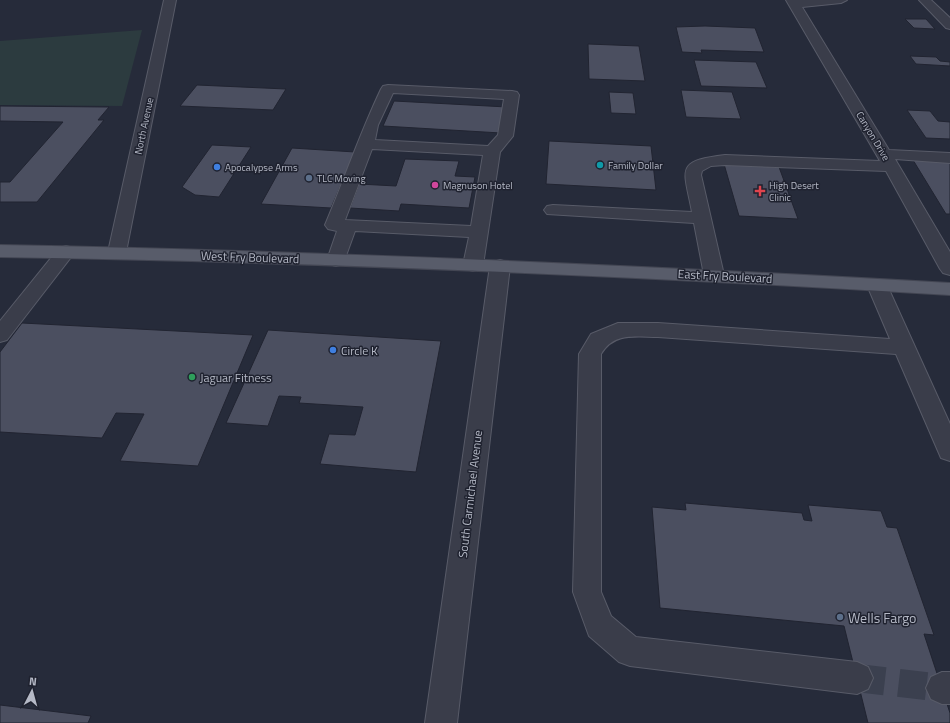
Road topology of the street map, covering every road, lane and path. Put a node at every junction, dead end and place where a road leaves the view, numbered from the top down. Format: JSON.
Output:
{"nodes":[{"id":1,"x":170,"y":0,"type":"edge"},
{"id":2,"x":841,"y":0,"type":"edge"},
{"id":3,"x":925,"y":0,"type":"edge"},
{"id":4,"x":793,"y":2,"type":"edge"},
{"id":5,"x":950,"y":25,"type":"edge"},
{"id":6,"x":366,"y":144,"type":"junction"},
{"id":7,"x":492,"y":151,"type":"junction"},
{"id":8,"x":950,"y":158,"type":"edge"},
{"id":9,"x":888,"y":160,"type":"junction"},
{"id":10,"x":553,"y":210,"type":"dead end"},
{"id":11,"x":702,"y":218,"type":"junction"},
{"id":12,"x":348,"y":226,"type":"junction"},
{"id":13,"x":479,"y":232,"type":"junction"},
{"id":14,"x":0,"y":251,"type":"edge"},
{"id":15,"x":66,"y":252,"type":"junction"},
{"id":16,"x":118,"y":252,"type":"junction"},
{"id":17,"x":336,"y":260,"type":"junction"},
{"id":18,"x":474,"y":265,"type":"junction"},
{"id":19,"x":500,"y":266,"type":"junction"},
{"id":20,"x":950,"y":269,"type":"edge"},
{"id":21,"x":714,"y":275,"type":"junction"},
{"id":22,"x":877,"y":285,"type":"junction"},
{"id":23,"x":950,"y":290,"type":"edge"},
{"id":24,"x":0,"y":335,"type":"edge"},
{"id":25,"x":904,"y":347,"type":"junction"},
{"id":26,"x":950,"y":451,"type":"edge"},
{"id":27,"x":857,"y":678,"type":"tunnel mouth"},
{"id":28,"x":440,"y":723,"type":"edge"}],
"edges":[{"from":1,"to":16,"type":"street","name":"North Avenue"},
{"from":2,"to":4,"type":"street"},
{"from":3,"to":5,"type":"street"},
{"from":4,"to":9,"type":"street","name":"Canyon Drive"},
{"from":6,"to":7,"type":"street"},
{"from":6,"to":7,"type":"street"},
{"from":6,"to":12,"type":"street"},
{"from":7,"to":13,"type":"street"},
{"from":8,"to":9,"type":"street"},
{"from":9,"to":11,"type":"street"},
{"from":9,"to":20,"type":"street","name":"Canyon Drive"},
{"from":10,"to":11,"type":"street"},
{"from":11,"to":21,"type":"street"},
{"from":12,"to":13,"type":"street"},
{"from":12,"to":17,"type":"street"},
{"from":13,"to":18,"type":"street"},
{"from":14,"to":15,"type":"main road","name":"West Fry Boulevard"},
{"from":15,"to":16,"type":"main road","name":"West Fry Boulevard"},
{"from":15,"to":24,"type":"street"},
{"from":16,"to":17,"type":"main road","name":"West Fry Boulevard"},
{"from":17,"to":18,"type":"main road","name":"West Fry Boulevard"},
{"from":18,"to":19,"type":"main road","name":"West Fry Boulevard"},
{"from":19,"to":21,"type":"main road","name":"East Fry Boulevard"},
{"from":19,"to":28,"type":"street","name":"South Carmichael Avenue"},
{"from":21,"to":22,"type":"main road","name":"East Fry Boulevard"},
{"from":22,"to":23,"type":"main road","name":"East Fry Boulevard"},
{"from":22,"to":25,"type":"street"},
{"from":25,"to":26,"type":"street"},
{"from":25,"to":27,"type":"street"}]}
